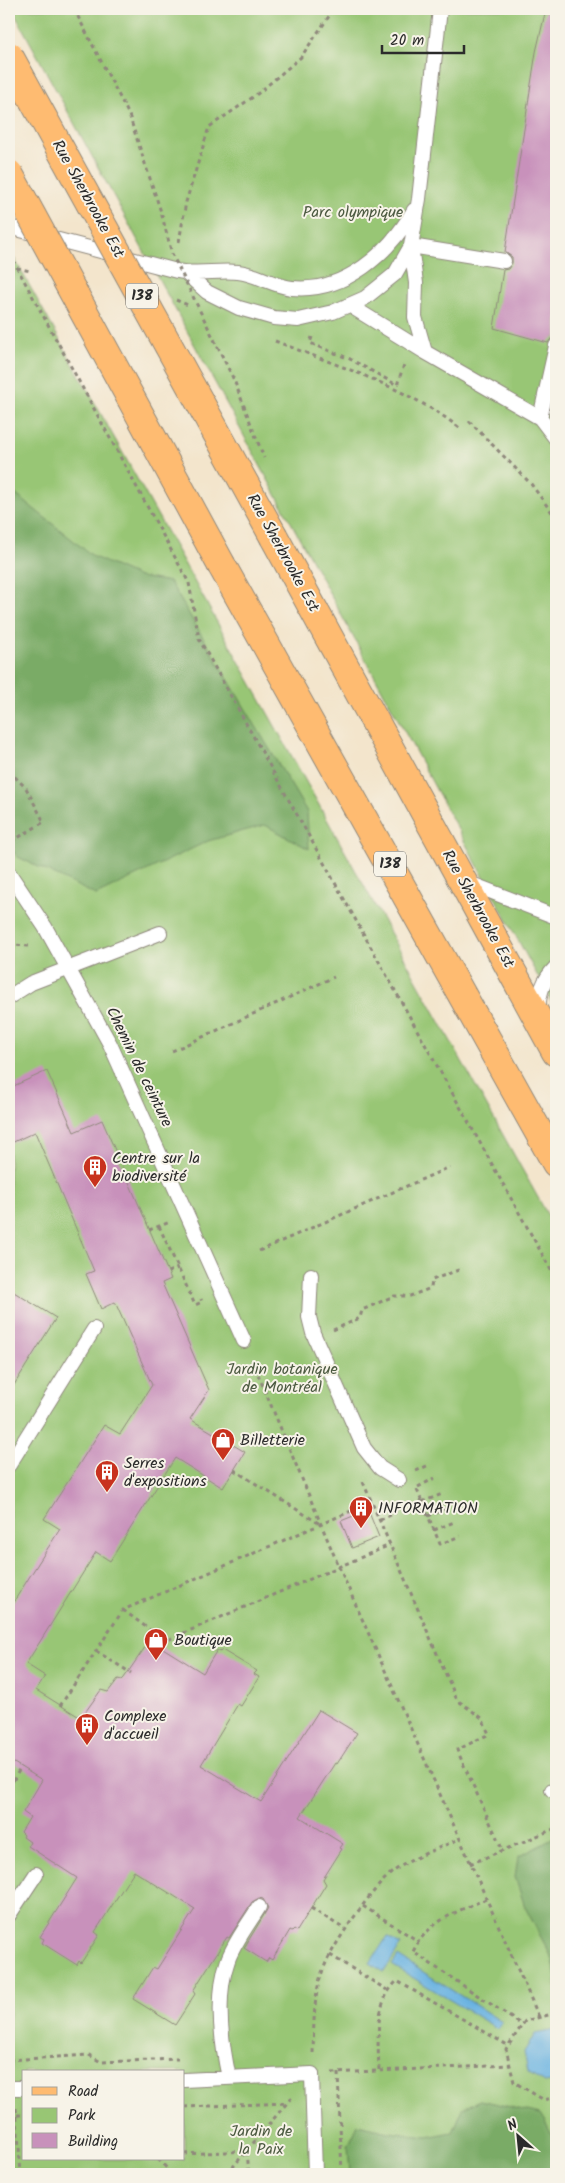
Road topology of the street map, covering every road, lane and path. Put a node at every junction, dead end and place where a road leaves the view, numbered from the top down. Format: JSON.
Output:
{"nodes":[{"id":1,"x":74,"y":9,"type":"edge"},
{"id":2,"x":334,"y":9,"type":"edge"},
{"id":3,"x":440,"y":9,"type":"edge"},
{"id":4,"x":9,"y":56,"type":"edge"},
{"id":5,"x":9,"y":174,"type":"edge"},
{"id":6,"x":419,"y":202,"type":"junction"},
{"id":7,"x":9,"y":227,"type":"edge"},
{"id":8,"x":179,"y":242,"type":"dead end"},
{"id":9,"x":411,"y":246,"type":"junction"},
{"id":10,"x":9,"y":253,"type":"edge"},
{"id":11,"x":504,"y":261,"type":"dead end"},
{"id":12,"x":186,"y":273,"type":"junction"},
{"id":13,"x":176,"y":300,"type":"dead end"},
{"id":14,"x":349,"y":305,"type":"junction"},
{"id":15,"x":211,"y":315,"type":"dead end"},
{"id":16,"x":270,"y":339,"type":"dead end"},
{"id":17,"x":556,"y":346,"type":"edge"},
{"id":18,"x":425,"y":352,"type":"junction"},
{"id":19,"x":540,"y":418,"type":"junction"},
{"id":20,"x":469,"y":421,"type":"dead end"},
{"id":21,"x":461,"y":429,"type":"dead end"},
{"id":22,"x":556,"y":439,"type":"edge"},
{"id":23,"x":268,"y":466,"type":"dead end"},
{"id":24,"x":556,"y":518,"type":"edge"},
{"id":25,"x":9,"y":771,"type":"edge"},
{"id":26,"x":9,"y":844,"type":"edge"},
{"id":27,"x":9,"y":873,"type":"edge"},
{"id":28,"x":461,"y":880,"type":"junction"},
{"id":29,"x":556,"y":916,"type":"edge"},
{"id":30,"x":160,"y":933,"type":"dead end"},
{"id":31,"x":556,"y":967,"type":"edge"},
{"id":32,"x":69,"y":968,"type":"junction"},
{"id":33,"x":334,"y":977,"type":"dead end"},
{"id":34,"x":9,"y":997,"type":"edge"},
{"id":35,"x":537,"y":1016,"type":"junction"},
{"id":36,"x":172,"y":1051,"type":"dead end"},
{"id":37,"x":556,"y":1052,"type":"edge"},
{"id":38,"x":556,"y":1163,"type":"edge"},
{"id":39,"x":450,"y":1167,"type":"dead end"},
{"id":40,"x":149,"y":1230,"type":"dead end"},
{"id":41,"x":259,"y":1250,"type":"dead end"},
{"id":42,"x":178,"y":1268,"type":"junction"},
{"id":43,"x":461,"y":1268,"type":"dead end"},
{"id":44,"x":168,"y":1272,"type":"dead end"},
{"id":45,"x":311,"y":1275,"type":"dead end"},
{"id":46,"x":556,"y":1279,"type":"edge"},
{"id":47,"x":198,"y":1293,"type":"dead end"},
{"id":48,"x":94,"y":1329,"type":"dead end"},
{"id":49,"x":315,"y":1338,"type":"junction"},
{"id":50,"x":244,"y":1341,"type":"joint"},
{"id":51,"x":9,"y":1465,"type":"edge"},
{"id":52,"x":429,"y":1465,"type":"dead end"},
{"id":53,"x":234,"y":1470,"type":"dead end"},
{"id":54,"x":407,"y":1478,"type":"junction"},
{"id":55,"x":435,"y":1478,"type":"dead end"},
{"id":56,"x":416,"y":1487,"type":"junction"},
{"id":57,"x":367,"y":1491,"type":"dead end"},
{"id":58,"x":442,"y":1494,"type":"dead end"},
{"id":59,"x":372,"y":1502,"type":"junction"},
{"id":60,"x":422,"y":1502,"type":"junction"},
{"id":61,"x":448,"y":1508,"type":"dead end"},
{"id":62,"x":395,"y":1513,"type":"dead end"},
{"id":63,"x":428,"y":1516,"type":"junction"},
{"id":64,"x":380,"y":1520,"type":"junction"},
{"id":65,"x":454,"y":1522,"type":"dead end"},
{"id":66,"x":321,"y":1524,"type":"junction"},
{"id":67,"x":434,"y":1530,"type":"junction"},
{"id":68,"x":460,"y":1536,"type":"dead end"},
{"id":69,"x":390,"y":1545,"type":"junction"},
{"id":70,"x":339,"y":1567,"type":"junction"},
{"id":71,"x":123,"y":1610,"type":"junction"},
{"id":72,"x":441,"y":1650,"type":"dead end"},
{"id":73,"x":96,"y":1651,"type":"junction"},
{"id":74,"x":436,"y":1652,"type":"junction"},
{"id":75,"x":132,"y":1673,"type":"dead end"},
{"id":76,"x":60,"y":1706,"type":"dead end"},
{"id":77,"x":21,"y":1767,"type":"dead end"},
{"id":78,"x":9,"y":1788,"type":"edge"},
{"id":79,"x":556,"y":1828,"type":"edge"},
{"id":80,"x":459,"y":1839,"type":"junction"},
{"id":81,"x":503,"y":1850,"type":"junction"},
{"id":82,"x":470,"y":1864,"type":"junction"},
{"id":83,"x":36,"y":1874,"type":"dead end"},
{"id":84,"x":486,"y":1899,"type":"junction"},
{"id":85,"x":363,"y":1906,"type":"junction"},
{"id":86,"x":259,"y":1907,"type":"dead end"},
{"id":87,"x":311,"y":1908,"type":"dead end"},
{"id":88,"x":9,"y":1915,"type":"edge"},
{"id":89,"x":346,"y":1930,"type":"junction"},
{"id":90,"x":418,"y":1941,"type":"junction"},
{"id":91,"x":330,"y":1955,"type":"junction"},
{"id":92,"x":387,"y":1990,"type":"junction"},
{"id":93,"x":556,"y":2013,"type":"edge"},
{"id":94,"x":539,"y":2017,"type":"junction"},
{"id":95,"x":522,"y":2025,"type":"junction"},
{"id":96,"x":509,"y":2046,"type":"junction"},
{"id":97,"x":179,"y":2059,"type":"dead end"},
{"id":98,"x":9,"y":2060,"type":"edge"},
{"id":99,"x":510,"y":2065,"type":"junction"},
{"id":100,"x":379,"y":2070,"type":"junction"},
{"id":101,"x":338,"y":2073,"type":"junction"},
{"id":102,"x":312,"y":2074,"type":"junction"},
{"id":103,"x":229,"y":2078,"type":"junction"},
{"id":104,"x":185,"y":2080,"type":"edge"},
{"id":105,"x":9,"y":2088,"type":"edge"},
{"id":106,"x":22,"y":2088,"type":"edge"},
{"id":107,"x":556,"y":2098,"type":"edge"},
{"id":108,"x":288,"y":2102,"type":"junction"},
{"id":109,"x":556,"y":2106,"type":"edge"},
{"id":110,"x":185,"y":2107,"type":"edge"},
{"id":111,"x":22,"y":2115,"type":"edge"},
{"id":112,"x":22,"y":2146,"type":"edge"},
{"id":113,"x":247,"y":2151,"type":"junction"},
{"id":114,"x":185,"y":2154,"type":"edge"},
{"id":115,"x":159,"y":2160,"type":"edge"},
{"id":116,"x":21,"y":2174,"type":"edge"},
{"id":117,"x":172,"y":2174,"type":"edge"},
{"id":118,"x":227,"y":2174,"type":"edge"},
{"id":119,"x":249,"y":2174,"type":"edge"},
{"id":120,"x":315,"y":2174,"type":"edge"},
{"id":121,"x":342,"y":2174,"type":"edge"}],
"edges":[{"from":1,"to":23,"type":"path","bridge":true},
{"from":2,"to":8,"type":"path"},
{"from":3,"to":6,"type":"lane"},
{"from":4,"to":28,"type":"main road","name":"Rue Sherbrooke Est","number":"138","bridge":true},
{"from":5,"to":38,"type":"main road","number":"138","bridge":true},
{"from":6,"to":9,"type":"lane"},
{"from":6,"to":12,"type":"lane"},
{"from":7,"to":12,"type":"lane"},
{"from":9,"to":11,"type":"lane"},
{"from":9,"to":14,"type":"lane"},
{"from":9,"to":18,"type":"lane"},
{"from":10,"to":46,"type":"path","bridge":true},
{"from":12,"to":14,"type":"lane"},
{"from":13,"to":15,"type":"path"},
{"from":14,"to":18,"type":"lane"},
{"from":16,"to":21,"type":"path"},
{"from":17,"to":19,"type":"lane"},
{"from":18,"to":19,"type":"lane"},
{"from":19,"to":22,"type":"lane"},
{"from":20,"to":24,"type":"path"},
{"from":25,"to":26,"type":"path"},
{"from":27,"to":32,"type":"lane","name":"Chemin de ceinture"},
{"from":28,"to":29,"type":"lane"},
{"from":28,"to":35,"type":"main road","name":"Rue Sherbrooke Est","number":"138"},
{"from":30,"to":32,"type":"lane"},
{"from":31,"to":35,"type":"lane"},
{"from":32,"to":34,"type":"lane"},
{"from":32,"to":50,"type":"lane","name":"Chemin de ceinture"},
{"from":33,"to":36,"type":"path"},
{"from":35,"to":37,"type":"main road","name":"Rue Sherbrooke Est","number":"138"},
{"from":39,"to":41,"type":"path"},
{"from":40,"to":42,"type":"path"},
{"from":42,"to":44,"type":"path"},
{"from":42,"to":47,"type":"path"},
{"from":43,"to":49,"type":"path"},
{"from":45,"to":49,"type":"lane"},
{"from":48,"to":51,"type":"lane"},
{"from":49,"to":54,"type":"lane"},
{"from":50,"to":66,"type":"path"},
{"from":52,"to":54,"type":"path"},
{"from":53,"to":66,"type":"path"},
{"from":54,"to":56,"type":"path"},
{"from":55,"to":56,"type":"path"},
{"from":56,"to":60,"type":"path"},
{"from":57,"to":59,"type":"path"},
{"from":58,"to":60,"type":"path"},
{"from":59,"to":64,"type":"path"},
{"from":59,"to":66,"type":"path"},
{"from":60,"to":63,"type":"path"},
{"from":61,"to":63,"type":"path"},
{"from":62,"to":64,"type":"path"},
{"from":63,"to":67,"type":"path"},
{"from":64,"to":69,"type":"path"},
{"from":65,"to":67,"type":"path"},
{"from":66,"to":70,"type":"path"},
{"from":66,"to":71,"type":"path"},
{"from":67,"to":68,"type":"path"},
{"from":69,"to":70,"type":"path"},
{"from":69,"to":74,"type":"path"},
{"from":70,"to":71,"type":"path"},
{"from":70,"to":80,"type":"path"},
{"from":71,"to":73,"type":"path"},
{"from":72,"to":74,"type":"path"},
{"from":73,"to":75,"type":"path"},
{"from":73,"to":76,"type":"path"},
{"from":74,"to":81,"type":"path"},
{"from":77,"to":78,"type":"path"},
{"from":79,"to":81,"type":"path"},
{"from":80,"to":82,"type":"path"},
{"from":80,"to":85,"type":"path"},
{"from":81,"to":82,"type":"path"},
{"from":82,"to":84,"type":"path"},
{"from":83,"to":88,"type":"lane"},
{"from":84,"to":90,"type":"path"},
{"from":84,"to":94,"type":"path"},
{"from":85,"to":89,"type":"path"},
{"from":85,"to":90,"type":"path"},
{"from":86,"to":103,"type":"lane"},
{"from":87,"to":89,"type":"path"},
{"from":89,"to":91,"type":"path"},
{"from":90,"to":95,"type":"path"},
{"from":91,"to":92,"type":"path"},
{"from":91,"to":102,"type":"path"},
{"from":92,"to":96,"type":"path"},
{"from":92,"to":100,"type":"path"},
{"from":93,"to":94,"type":"path"},
{"from":94,"to":95,"type":"path"},
{"from":95,"to":96,"type":"path"},
{"from":96,"to":99,"type":"path"},
{"from":97,"to":98,"type":"path"},
{"from":99,"to":100,"type":"path"},
{"from":99,"to":107,"type":"path"},
{"from":100,"to":101,"type":"path"},
{"from":101,"to":102,"type":"path"},
{"from":101,"to":121,"type":"path"},
{"from":102,"to":103,"type":"lane"},
{"from":102,"to":108,"type":"path"},
{"from":102,"to":120,"type":"lane"},
{"from":103,"to":104,"type":"lane"},
{"from":105,"to":106,"type":"lane"},
{"from":107,"to":109,"type":"path"},
{"from":108,"to":110,"type":"path"},
{"from":108,"to":113,"type":"path"},
{"from":111,"to":112,"type":"path"},
{"from":112,"to":116,"type":"path"},
{"from":113,"to":114,"type":"path"},
{"from":113,"to":118,"type":"path"},
{"from":113,"to":119,"type":"path"},
{"from":115,"to":117,"type":"path"}]}
